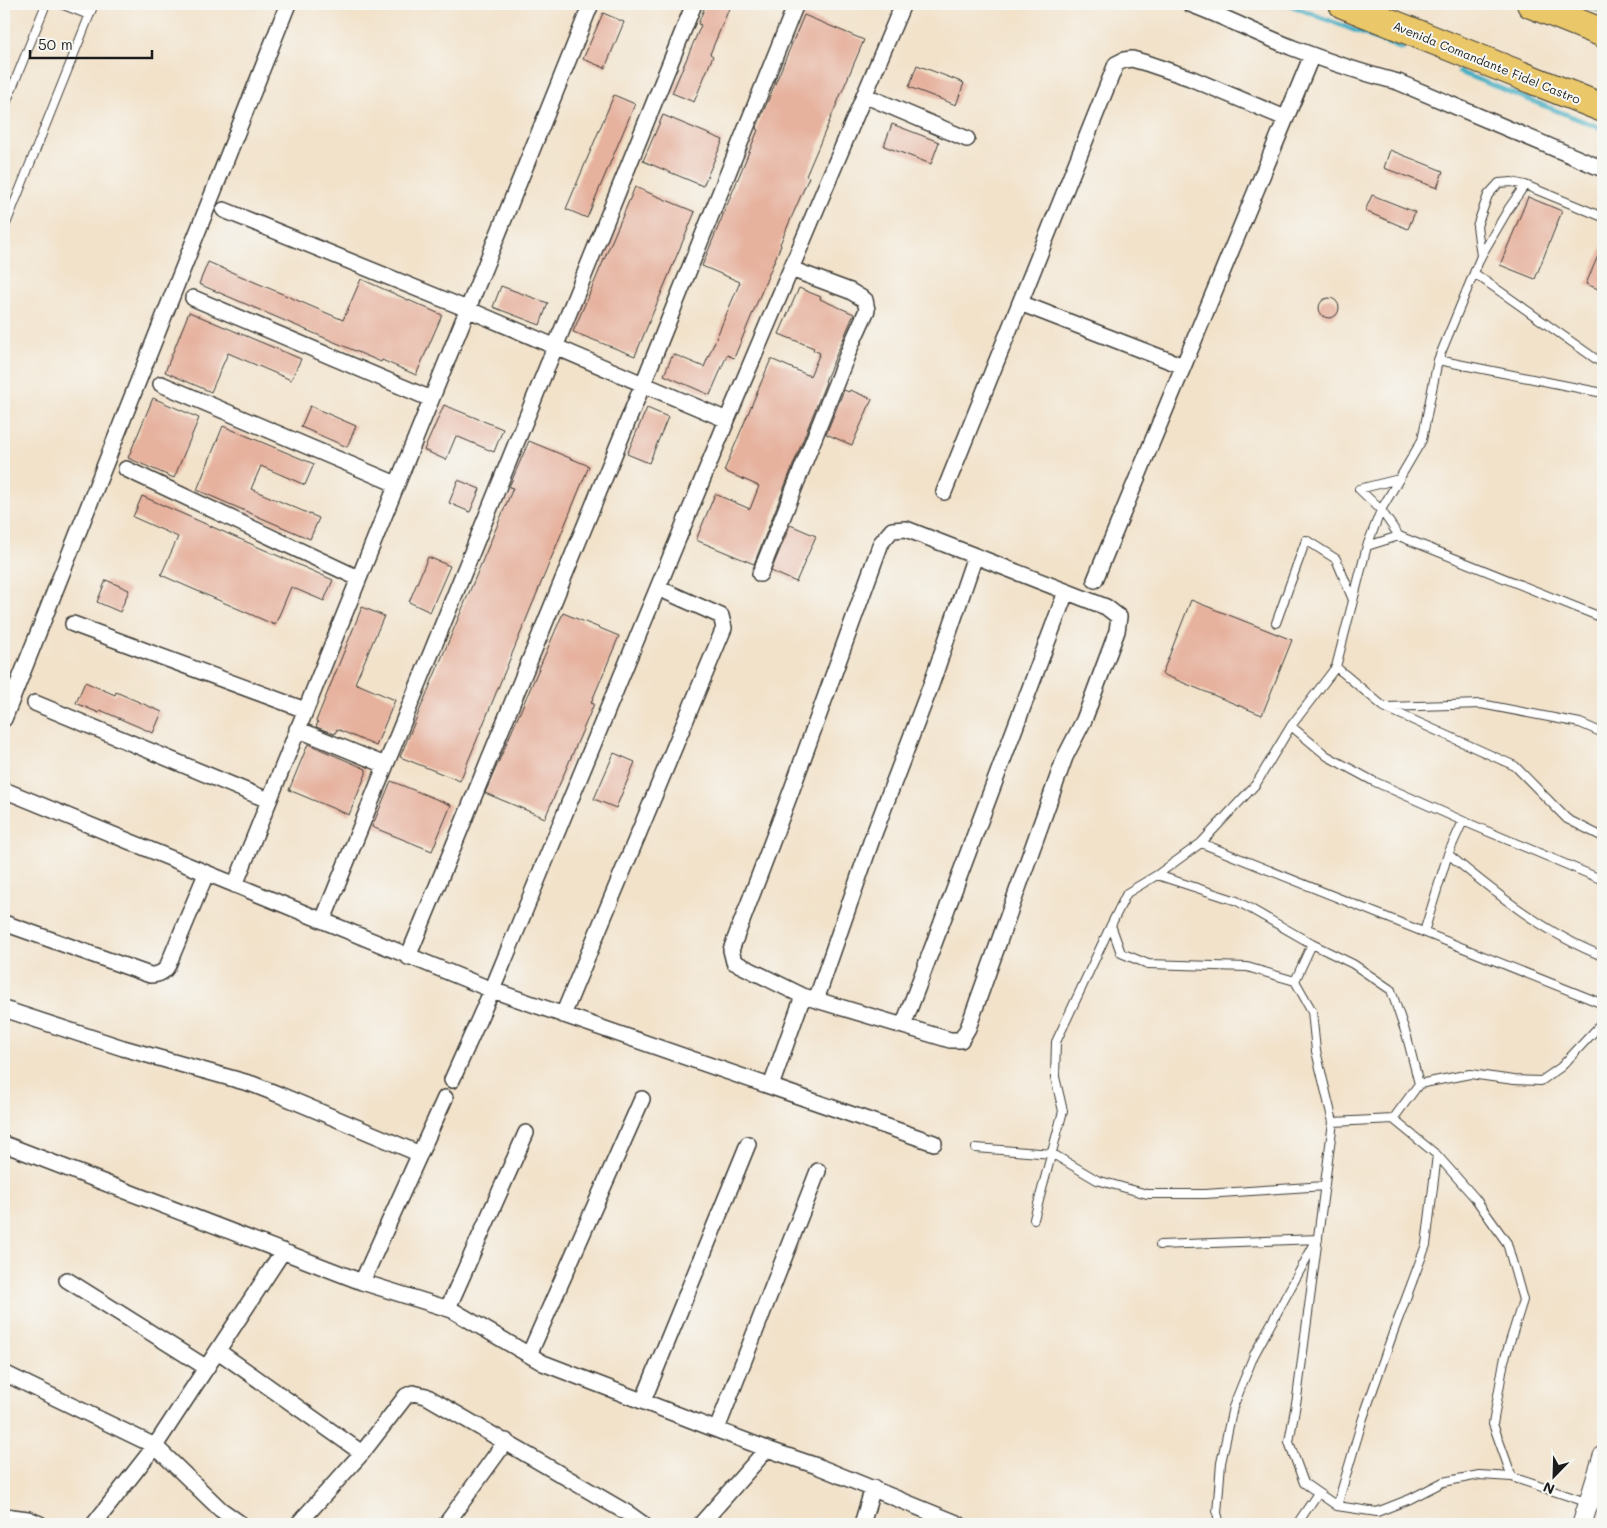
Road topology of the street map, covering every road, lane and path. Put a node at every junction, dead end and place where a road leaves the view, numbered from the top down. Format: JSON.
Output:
{"nodes":[{"id":1,"x":46,"y":4,"type":"edge"},
{"id":2,"x":61,"y":4,"type":"edge"},
{"id":3,"x":94,"y":4,"type":"edge"},
{"id":4,"x":288,"y":4,"type":"edge"},
{"id":5,"x":591,"y":4,"type":"edge"},
{"id":6,"x":694,"y":4,"type":"edge"},
{"id":7,"x":796,"y":4,"type":"edge"},
{"id":8,"x":903,"y":4,"type":"edge"},
{"id":9,"x":1190,"y":4,"type":"edge"},
{"id":10,"x":1343,"y":4,"type":"edge"},
{"id":11,"x":1531,"y":4,"type":"edge"},
{"id":12,"x":89,"y":15,"type":"junction"},
{"id":13,"x":1601,"y":26,"type":"edge"},
{"id":14,"x":1312,"y":55,"type":"junction"},
{"id":15,"x":864,"y":95,"type":"junction"},
{"id":16,"x":4,"y":108,"type":"edge"},
{"id":17,"x":1603,"y":108,"type":"edge"},
{"id":18,"x":1285,"y":118,"type":"junction"},
{"id":19,"x":967,"y":139,"type":"dead end"},
{"id":20,"x":1603,"y":169,"type":"edge"},
{"id":21,"x":1525,"y":186,"type":"junction"},
{"id":22,"x":224,"y":210,"type":"dead end"},
{"id":23,"x":1603,"y":218,"type":"edge"},
{"id":24,"x":4,"y":229,"type":"edge"},
{"id":25,"x":1481,"y":256,"type":"junction"},
{"id":26,"x":791,"y":269,"type":"junction"},
{"id":27,"x":1474,"y":273,"type":"junction"},
{"id":28,"x":193,"y":298,"type":"dead end"},
{"id":29,"x":1020,"y":303,"type":"junction"},
{"id":30,"x":467,"y":309,"type":"junction"},
{"id":31,"x":555,"y":346,"type":"junction"},
{"id":32,"x":1438,"y":360,"type":"junction"},
{"id":33,"x":1603,"y":364,"type":"edge"},
{"id":34,"x":1182,"y":366,"type":"junction"},
{"id":35,"x":161,"y":384,"type":"dead end"},
{"id":36,"x":643,"y":384,"type":"junction"},
{"id":37,"x":1603,"y":393,"type":"edge"},
{"id":38,"x":431,"y":398,"type":"junction"},
{"id":39,"x":727,"y":420,"type":"junction"},
{"id":40,"x":126,"y":469,"type":"dead end"},
{"id":41,"x":1399,"y":479,"type":"junction"},
{"id":42,"x":396,"y":484,"type":"junction"},
{"id":43,"x":944,"y":492,"type":"dead end"},
{"id":44,"x":1381,"y":510,"type":"junction"},
{"id":45,"x":1399,"y":536,"type":"junction"},
{"id":46,"x":1367,"y":546,"type":"junction"},
{"id":47,"x":975,"y":556,"type":"junction"},
{"id":48,"x":760,"y":574,"type":"dead end"},
{"id":49,"x":358,"y":578,"type":"junction"},
{"id":50,"x":1094,"y":580,"type":"dead end"},
{"id":51,"x":658,"y":588,"type":"junction"},
{"id":52,"x":1066,"y":592,"type":"junction"},
{"id":53,"x":1353,"y":600,"type":"junction"},
{"id":54,"x":1603,"y":618,"type":"edge"},
{"id":55,"x":1276,"y":623,"type":"dead end"},
{"id":56,"x":73,"y":624,"type":"dead end"},
{"id":57,"x":1336,"y":667,"type":"junction"},
{"id":58,"x":35,"y":704,"type":"dead end"},
{"id":59,"x":1384,"y":707,"type":"junction"},
{"id":60,"x":305,"y":710,"type":"junction"},
{"id":61,"x":4,"y":719,"type":"edge"},
{"id":62,"x":1291,"y":726,"type":"junction"},
{"id":63,"x":297,"y":728,"type":"junction"},
{"id":64,"x":1603,"y":734,"type":"edge"},
{"id":65,"x":386,"y":764,"type":"junction"},
{"id":66,"x":4,"y":790,"type":"edge"},
{"id":67,"x":268,"y":800,"type":"junction"},
{"id":68,"x":1463,"y":821,"type":"junction"},
{"id":69,"x":1603,"y":837,"type":"edge"},
{"id":70,"x":1201,"y":843,"type":"junction"},
{"id":71,"x":1448,"y":854,"type":"junction"},
{"id":72,"x":206,"y":874,"type":"junction"},
{"id":73,"x":1157,"y":875,"type":"junction"},
{"id":74,"x":1603,"y":880,"type":"edge"},
{"id":75,"x":235,"y":886,"type":"junction"},
{"id":76,"x":322,"y":920,"type":"junction"},
{"id":77,"x":4,"y":923,"type":"edge"},
{"id":78,"x":1111,"y":925,"type":"junction"},
{"id":79,"x":1424,"y":932,"type":"junction"},
{"id":80,"x":1312,"y":944,"type":"junction"},
{"id":81,"x":408,"y":956,"type":"junction"},
{"id":82,"x":1603,"y":956,"type":"edge"},
{"id":83,"x":1295,"y":981,"type":"junction"},
{"id":84,"x":492,"y":990,"type":"junction"},
{"id":85,"x":810,"y":998,"type":"junction"},
{"id":86,"x":1603,"y":1004,"type":"edge"},
{"id":87,"x":4,"y":1009,"type":"edge"},
{"id":88,"x":563,"y":1015,"type":"junction"},
{"id":89,"x":1603,"y":1022,"type":"edge"},
{"id":90,"x":903,"y":1026,"type":"junction"},
{"id":91,"x":452,"y":1080,"type":"dead end"},
{"id":92,"x":1419,"y":1084,"type":"junction"},
{"id":93,"x":771,"y":1086,"type":"junction"},
{"id":94,"x":445,"y":1098,"type":"dead end"},
{"id":95,"x":642,"y":1099,"type":"dead end"},
{"id":96,"x":1393,"y":1119,"type":"junction"},
{"id":97,"x":1333,"y":1122,"type":"junction"},
{"id":98,"x":526,"y":1133,"type":"dead end"},
{"id":99,"x":934,"y":1143,"type":"dead end"},
{"id":100,"x":4,"y":1144,"type":"edge"},
{"id":101,"x":748,"y":1144,"type":"dead end"},
{"id":102,"x":976,"y":1148,"type":"dead end"},
{"id":103,"x":420,"y":1154,"type":"junction"},
{"id":104,"x":1053,"y":1154,"type":"junction"},
{"id":105,"x":1437,"y":1155,"type":"junction"},
{"id":106,"x":818,"y":1170,"type":"dead end"},
{"id":107,"x":1324,"y":1186,"type":"junction"},
{"id":108,"x":1034,"y":1219,"type":"dead end"},
{"id":109,"x":1318,"y":1239,"type":"junction"},
{"id":110,"x":1160,"y":1245,"type":"dead end"},
{"id":111,"x":282,"y":1251,"type":"junction"},
{"id":112,"x":67,"y":1280,"type":"dead end"},
{"id":113,"x":362,"y":1282,"type":"junction"},
{"id":114,"x":448,"y":1308,"type":"junction"},
{"id":115,"x":218,"y":1351,"type":"junction"},
{"id":116,"x":529,"y":1355,"type":"junction"},
{"id":117,"x":207,"y":1368,"type":"junction"},
{"id":118,"x":4,"y":1372,"type":"edge"},
{"id":119,"x":643,"y":1401,"type":"junction"},
{"id":120,"x":717,"y":1429,"type":"junction"},
{"id":121,"x":506,"y":1442,"type":"junction"},
{"id":122,"x":155,"y":1446,"type":"junction"},
{"id":123,"x":767,"y":1449,"type":"junction"},
{"id":124,"x":362,"y":1453,"type":"junction"},
{"id":125,"x":1603,"y":1456,"type":"edge"},
{"id":126,"x":1512,"y":1476,"type":"junction"},
{"id":127,"x":873,"y":1488,"type":"junction"},
{"id":128,"x":1318,"y":1493,"type":"junction"},
{"id":129,"x":1589,"y":1504,"type":"junction"},
{"id":130,"x":1337,"y":1506,"type":"junction"},
{"id":131,"x":4,"y":1516,"type":"edge"},
{"id":132,"x":40,"y":1524,"type":"edge"},
{"id":133,"x":94,"y":1524,"type":"edge"},
{"id":134,"x":241,"y":1524,"type":"edge"},
{"id":135,"x":298,"y":1524,"type":"edge"},
{"id":136,"x":446,"y":1524,"type":"edge"},
{"id":137,"x":644,"y":1524,"type":"edge"},
{"id":138,"x":701,"y":1524,"type":"edge"},
{"id":139,"x":862,"y":1524,"type":"edge"},
{"id":140,"x":958,"y":1524,"type":"edge"},
{"id":141,"x":1220,"y":1524,"type":"edge"},
{"id":142,"x":1297,"y":1524,"type":"edge"},
{"id":143,"x":1582,"y":1524,"type":"edge"}],
"edges":[{"from":1,"to":16,"type":"lane"},
{"from":2,"to":12,"type":"lane"},
{"from":3,"to":12,"type":"lane"},
{"from":4,"to":61,"type":"street"},
{"from":5,"to":30,"type":"street"},
{"from":6,"to":31,"type":"street"},
{"from":7,"to":36,"type":"street"},
{"from":8,"to":15,"type":"street"},
{"from":9,"to":14,"type":"street"},
{"from":10,"to":17,"type":"highway","name":"Avenida Comandante Fidel Castro"},
{"from":11,"to":13,"type":"highway"},
{"from":12,"to":24,"type":"lane"},
{"from":14,"to":18,"type":"street"},
{"from":14,"to":20,"type":"street"},
{"from":15,"to":19,"type":"street"},
{"from":15,"to":26,"type":"street"},
{"from":18,"to":29,"type":"street"},
{"from":18,"to":34,"type":"street"},
{"from":21,"to":23,"type":"lane"},
{"from":21,"to":25,"type":"lane"},
{"from":21,"to":25,"type":"lane"},
{"from":22,"to":30,"type":"street"},
{"from":25,"to":27,"type":"lane"},
{"from":26,"to":39,"type":"street"},
{"from":26,"to":48,"type":"street"},
{"from":27,"to":32,"type":"lane"},
{"from":27,"to":33,"type":"lane"},
{"from":28,"to":38,"type":"street"},
{"from":29,"to":34,"type":"street"},
{"from":29,"to":43,"type":"street"},
{"from":30,"to":31,"type":"street"},
{"from":30,"to":38,"type":"street"},
{"from":31,"to":36,"type":"street"},
{"from":31,"to":65,"type":"street"},
{"from":32,"to":37,"type":"lane"},
{"from":32,"to":41,"type":"lane"},
{"from":34,"to":50,"type":"street"},
{"from":35,"to":42,"type":"street"},
{"from":36,"to":39,"type":"street"},
{"from":36,"to":81,"type":"street"},
{"from":38,"to":42,"type":"street"},
{"from":39,"to":51,"type":"street"},
{"from":40,"to":49,"type":"street"},
{"from":41,"to":44,"type":"lane"},
{"from":41,"to":44,"type":"lane"},
{"from":42,"to":49,"type":"street"},
{"from":44,"to":45,"type":"lane"},
{"from":44,"to":46,"type":"lane"},
{"from":45,"to":46,"type":"lane"},
{"from":45,"to":54,"type":"lane"},
{"from":46,"to":53,"type":"lane"},
{"from":47,"to":52,"type":"street"},
{"from":47,"to":85,"type":"street"},
{"from":47,"to":85,"type":"street"},
{"from":49,"to":60,"type":"street"},
{"from":51,"to":84,"type":"street"},
{"from":51,"to":88,"type":"street"},
{"from":52,"to":90,"type":"street"},
{"from":52,"to":90,"type":"street"},
{"from":53,"to":55,"type":"lane"},
{"from":53,"to":57,"type":"lane"},
{"from":56,"to":60,"type":"street"},
{"from":57,"to":59,"type":"lane"},
{"from":57,"to":62,"type":"lane"},
{"from":58,"to":67,"type":"street"},
{"from":59,"to":64,"type":"lane"},
{"from":59,"to":69,"type":"lane"},
{"from":60,"to":63,"type":"street"},
{"from":62,"to":68,"type":"lane"},
{"from":62,"to":70,"type":"lane"},
{"from":63,"to":65,"type":"street"},
{"from":63,"to":67,"type":"street"},
{"from":65,"to":76,"type":"street"},
{"from":66,"to":72,"type":"street"},
{"from":67,"to":75,"type":"street"},
{"from":68,"to":71,"type":"lane"},
{"from":68,"to":74,"type":"lane"},
{"from":70,"to":73,"type":"lane"},
{"from":70,"to":79,"type":"lane"},
{"from":71,"to":79,"type":"lane"},
{"from":71,"to":82,"type":"lane"},
{"from":72,"to":75,"type":"street"},
{"from":72,"to":77,"type":"street"},
{"from":73,"to":78,"type":"lane"},
{"from":73,"to":80,"type":"lane"},
{"from":75,"to":76,"type":"street"},
{"from":76,"to":81,"type":"street"},
{"from":78,"to":83,"type":"lane"},
{"from":78,"to":104,"type":"lane"},
{"from":79,"to":86,"type":"lane"},
{"from":80,"to":83,"type":"lane"},
{"from":80,"to":92,"type":"lane"},
{"from":81,"to":84,"type":"street"},
{"from":83,"to":97,"type":"lane"},
{"from":84,"to":88,"type":"street"},
{"from":84,"to":91,"type":"street"},
{"from":85,"to":90,"type":"street"},
{"from":85,"to":93,"type":"street"},
{"from":87,"to":103,"type":"street"},
{"from":88,"to":93,"type":"street"},
{"from":89,"to":92,"type":"lane"},
{"from":92,"to":96,"type":"lane"},
{"from":93,"to":99,"type":"street"},
{"from":94,"to":103,"type":"street"},
{"from":95,"to":116,"type":"street"},
{"from":96,"to":97,"type":"lane"},
{"from":96,"to":105,"type":"lane"},
{"from":97,"to":107,"type":"lane"},
{"from":98,"to":114,"type":"street"},
{"from":100,"to":111,"type":"street"},
{"from":101,"to":119,"type":"street"},
{"from":102,"to":104,"type":"lane"},
{"from":103,"to":113,"type":"street"},
{"from":104,"to":107,"type":"lane"},
{"from":104,"to":108,"type":"lane"},
{"from":105,"to":126,"type":"lane"},
{"from":105,"to":130,"type":"lane"},
{"from":106,"to":120,"type":"street"},
{"from":107,"to":109,"type":"lane"},
{"from":109,"to":110,"type":"lane"},
{"from":109,"to":128,"type":"lane"},
{"from":109,"to":141,"type":"lane"},
{"from":111,"to":113,"type":"street"},
{"from":111,"to":115,"type":"street"},
{"from":112,"to":117,"type":"street"},
{"from":113,"to":114,"type":"street"},
{"from":114,"to":116,"type":"street"},
{"from":115,"to":117,"type":"street"},
{"from":115,"to":124,"type":"street"},
{"from":116,"to":119,"type":"street"},
{"from":117,"to":122,"type":"street"},
{"from":118,"to":122,"type":"street"},
{"from":119,"to":120,"type":"street"},
{"from":120,"to":123,"type":"street"},
{"from":121,"to":124,"type":"street"},
{"from":121,"to":136,"type":"street"},
{"from":121,"to":137,"type":"street"},
{"from":122,"to":133,"type":"street"},
{"from":122,"to":134,"type":"street"},
{"from":123,"to":127,"type":"street"},
{"from":123,"to":138,"type":"street"},
{"from":124,"to":135,"type":"street"},
{"from":125,"to":129,"type":"street"},
{"from":126,"to":129,"type":"lane"},
{"from":126,"to":130,"type":"lane"},
{"from":127,"to":139,"type":"street"},
{"from":127,"to":140,"type":"street"},
{"from":128,"to":130,"type":"lane"},
{"from":128,"to":142,"type":"lane"},
{"from":129,"to":143,"type":"street"},
{"from":131,"to":132,"type":"street"}]}
